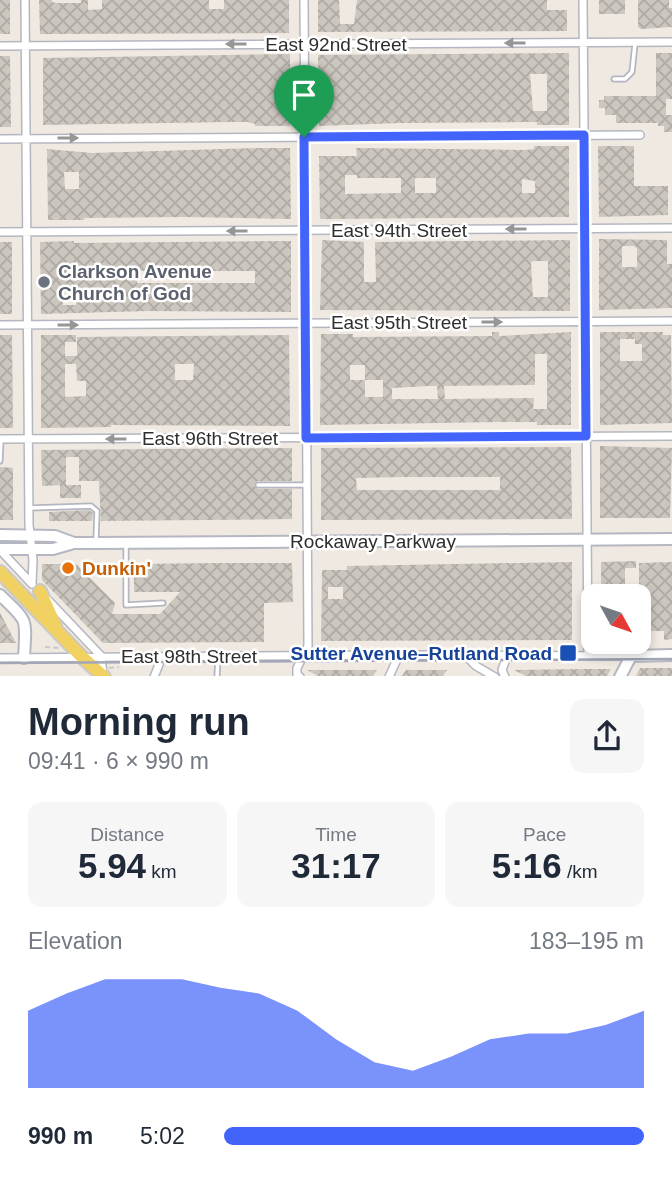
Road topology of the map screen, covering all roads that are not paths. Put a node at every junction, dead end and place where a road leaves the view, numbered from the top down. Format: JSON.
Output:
{"nodes":[{"id":1,"x":25,"y":0,"type":"edge"},
{"id":2,"x":304,"y":0,"type":"edge"},
{"id":3,"x":583,"y":0,"type":"edge"},
{"id":4,"x":583,"y":42,"type":"junction"},
{"id":5,"x":635,"y":42,"type":"junction"},
{"id":6,"x":672,"y":42,"type":"edge"},
{"id":7,"x":304,"y":44,"type":"junction"},
{"id":8,"x":0,"y":46,"type":"edge"},
{"id":9,"x":24,"y":46,"type":"junction"},
{"id":10,"x":614,"y":79,"type":"dead end"},
{"id":11,"x":584,"y":135,"type":"junction"},
{"id":12,"x":640,"y":135,"type":"dead end"},
{"id":13,"x":304,"y":137,"type":"junction"},
{"id":14,"x":25,"y":138,"type":"junction"},
{"id":15,"x":0,"y":139,"type":"edge"},
{"id":16,"x":584,"y":228,"type":"junction"},
{"id":17,"x":672,"y":228,"type":"edge"},
{"id":18,"x":305,"y":230,"type":"junction"},
{"id":19,"x":0,"y":232,"type":"edge"},
{"id":20,"x":26,"y":232,"type":"junction"},
{"id":21,"x":672,"y":321,"type":"edge"},
{"id":22,"x":585,"y":322,"type":"junction"},
{"id":23,"x":306,"y":323,"type":"junction"},
{"id":24,"x":0,"y":325,"type":"edge"},
{"id":25,"x":27,"y":325,"type":"junction"},
{"id":26,"x":586,"y":436,"type":"junction"},
{"id":27,"x":672,"y":436,"type":"edge"},
{"id":28,"x":306,"y":438,"type":"junction"},
{"id":29,"x":1,"y":439,"type":"edge"},
{"id":30,"x":28,"y":439,"type":"junction"},
{"id":31,"x":0,"y":461,"type":"edge"},
{"id":32,"x":258,"y":485,"type":"dead end"},
{"id":33,"x":307,"y":485,"type":"junction"},
{"id":34,"x":29,"y":508,"type":"junction"},
{"id":35,"x":0,"y":535,"type":"edge"},
{"id":36,"x":29,"y":536,"type":"junction"},
{"id":37,"x":586,"y":540,"type":"junction"},
{"id":38,"x":672,"y":540,"type":"edge"},
{"id":39,"x":307,"y":541,"type":"junction"},
{"id":40,"x":74,"y":542,"type":"junction"},
{"id":41,"x":96,"y":543,"type":"junction"},
{"id":42,"x":126,"y":543,"type":"junction"},
{"id":43,"x":31,"y":549,"type":"junction"},
{"id":44,"x":0,"y":550,"type":"edge"},
{"id":45,"x":0,"y":572,"type":"edge"},
{"id":46,"x":587,"y":584,"type":"edge"},
{"id":47,"x":36,"y":587,"type":"junction"},
{"id":48,"x":0,"y":595,"type":"edge"},
{"id":49,"x":163,"y":603,"type":"dead end"},
{"id":50,"x":60,"y":641,"type":"junction"},
{"id":51,"x":399,"y":654,"type":"junction"},
{"id":52,"x":588,"y":654,"type":"joint"},
{"id":53,"x":672,"y":655,"type":"edge"},
{"id":54,"x":101,"y":656,"type":"junction"},
{"id":55,"x":466,"y":656,"type":"junction"},
{"id":56,"x":507,"y":656,"type":"junction"},
{"id":57,"x":631,"y":656,"type":"junction"},
{"id":58,"x":24,"y":657,"type":"junction"},
{"id":59,"x":82,"y":657,"type":"junction"},
{"id":60,"x":162,"y":657,"type":"junction"},
{"id":61,"x":218,"y":657,"type":"junction"},
{"id":62,"x":303,"y":657,"type":"junction"},
{"id":63,"x":0,"y":658,"type":"edge"},
{"id":64,"x":106,"y":673,"type":"edge"},
{"id":65,"x":154,"y":676,"type":"edge"},
{"id":66,"x":216,"y":676,"type":"edge"},
{"id":67,"x":298,"y":676,"type":"edge"},
{"id":68,"x":389,"y":676,"type":"edge"},
{"id":69,"x":493,"y":676,"type":"edge"},
{"id":70,"x":505,"y":676,"type":"edge"},
{"id":71,"x":621,"y":676,"type":"edge"}],
"edges":[{"from":1,"to":9,"type":"street"},
{"from":2,"to":7,"type":"street"},
{"from":3,"to":4,"type":"street"},
{"from":4,"to":5,"type":"street","name":"East 92nd Street"},
{"from":4,"to":7,"type":"street","name":"East 92nd Street","one_way":true},
{"from":4,"to":11,"type":"street"},
{"from":5,"to":6,"type":"street","name":"East 92nd Street"},
{"from":5,"to":10,"type":"lane"},
{"from":7,"to":9,"type":"street","name":"East 92nd Street","one_way":true},
{"from":7,"to":13,"type":"street"},
{"from":8,"to":9,"type":"street","name":"East 92nd Street"},
{"from":9,"to":14,"type":"street"},
{"from":11,"to":12,"type":"street"},
{"from":11,"to":13,"type":"street"},
{"from":11,"to":16,"type":"street"},
{"from":14,"to":13,"type":"street","one_way":true},
{"from":13,"to":18,"type":"street"},
{"from":14,"to":15,"type":"street"},
{"from":14,"to":20,"type":"street"},
{"from":16,"to":17,"type":"street","name":"East 94th Street"},
{"from":16,"to":18,"type":"street","name":"East 94th Street","one_way":true},
{"from":16,"to":22,"type":"street"},
{"from":18,"to":20,"type":"street","name":"East 94th Street","one_way":true},
{"from":18,"to":23,"type":"street"},
{"from":19,"to":20,"type":"street","name":"East 94th Street"},
{"from":20,"to":25,"type":"street"},
{"from":21,"to":22,"type":"street","name":"East 95th Street"},
{"from":23,"to":22,"type":"street","name":"East 95th Street","one_way":true},
{"from":22,"to":26,"type":"street"},
{"from":25,"to":23,"type":"street","name":"East 95th Street","one_way":true},
{"from":23,"to":28,"type":"street"},
{"from":24,"to":25,"type":"street","name":"East 95th Street"},
{"from":25,"to":30,"type":"street"},
{"from":26,"to":27,"type":"street","name":"East 96th Street"},
{"from":26,"to":28,"type":"street","name":"East 96th Street"},
{"from":26,"to":37,"type":"street"},
{"from":28,"to":30,"type":"street","name":"East 96th Street","one_way":true},
{"from":28,"to":33,"type":"street"},
{"from":29,"to":30,"type":"street","name":"East 96th Street"},
{"from":29,"to":31,"type":"lane"},
{"from":30,"to":34,"type":"street"},
{"from":32,"to":33,"type":"lane"},
{"from":33,"to":39,"type":"street"},
{"from":34,"to":36,"type":"street"},
{"from":34,"to":41,"type":"lane"},
{"from":35,"to":36,"type":"street","name":"Rockaway Parkway"},
{"from":36,"to":40,"type":"street","name":"Rockaway Parkway"},
{"from":36,"to":43,"type":"street"},
{"from":37,"to":38,"type":"street","name":"Rockaway Parkway"},
{"from":37,"to":39,"type":"street","name":"Rockaway Parkway"},
{"from":37,"to":46,"type":"street"},
{"from":39,"to":42,"type":"street","name":"Rockaway Parkway"},
{"from":39,"to":62,"type":"street"},
{"from":40,"to":41,"type":"street","name":"Rockaway Parkway"},
{"from":40,"to":43,"type":"street","name":"Rockaway Parkway"},
{"from":41,"to":42,"type":"street","name":"Rockaway Parkway"},
{"from":42,"to":49,"type":"lane"},
{"from":43,"to":44,"type":"street","name":"Rockaway Parkway"},
{"from":43,"to":47,"type":"street"},
{"from":44,"to":47,"type":"street"},
{"from":45,"to":50,"type":"main road"},
{"from":47,"to":50,"type":"main road"},
{"from":47,"to":54,"type":"street"},
{"from":48,"to":58,"type":"street"},
{"from":50,"to":59,"type":"main road"},
{"from":51,"to":55,"type":"street","name":"East 98th Street"},
{"from":51,"to":62,"type":"street","name":"East 98th Street"},
{"from":51,"to":68,"type":"street"},
{"from":52,"to":56,"type":"street","name":"East 98th Street"},
{"from":52,"to":57,"type":"street","name":"East 98th Street"},
{"from":53,"to":57,"type":"street","name":"East 98th Street"},
{"from":54,"to":59,"type":"street","name":"East 98th Street"},
{"from":54,"to":60,"type":"street","name":"East 98th Street"},
{"from":54,"to":64,"type":"street"},
{"from":55,"to":56,"type":"street","name":"East 98th Street"},
{"from":55,"to":69,"type":"street"},
{"from":56,"to":70,"type":"street"},
{"from":57,"to":71,"type":"street"},
{"from":58,"to":59,"type":"street","name":"East 98th Street"},
{"from":58,"to":63,"type":"street","name":"East 98th Street"},
{"from":59,"to":64,"type":"main road"},
{"from":60,"to":61,"type":"street","name":"East 98th Street"},
{"from":60,"to":65,"type":"street"},
{"from":61,"to":62,"type":"street","name":"East 98th Street"},
{"from":61,"to":66,"type":"lane"},
{"from":62,"to":67,"type":"street"}]}
